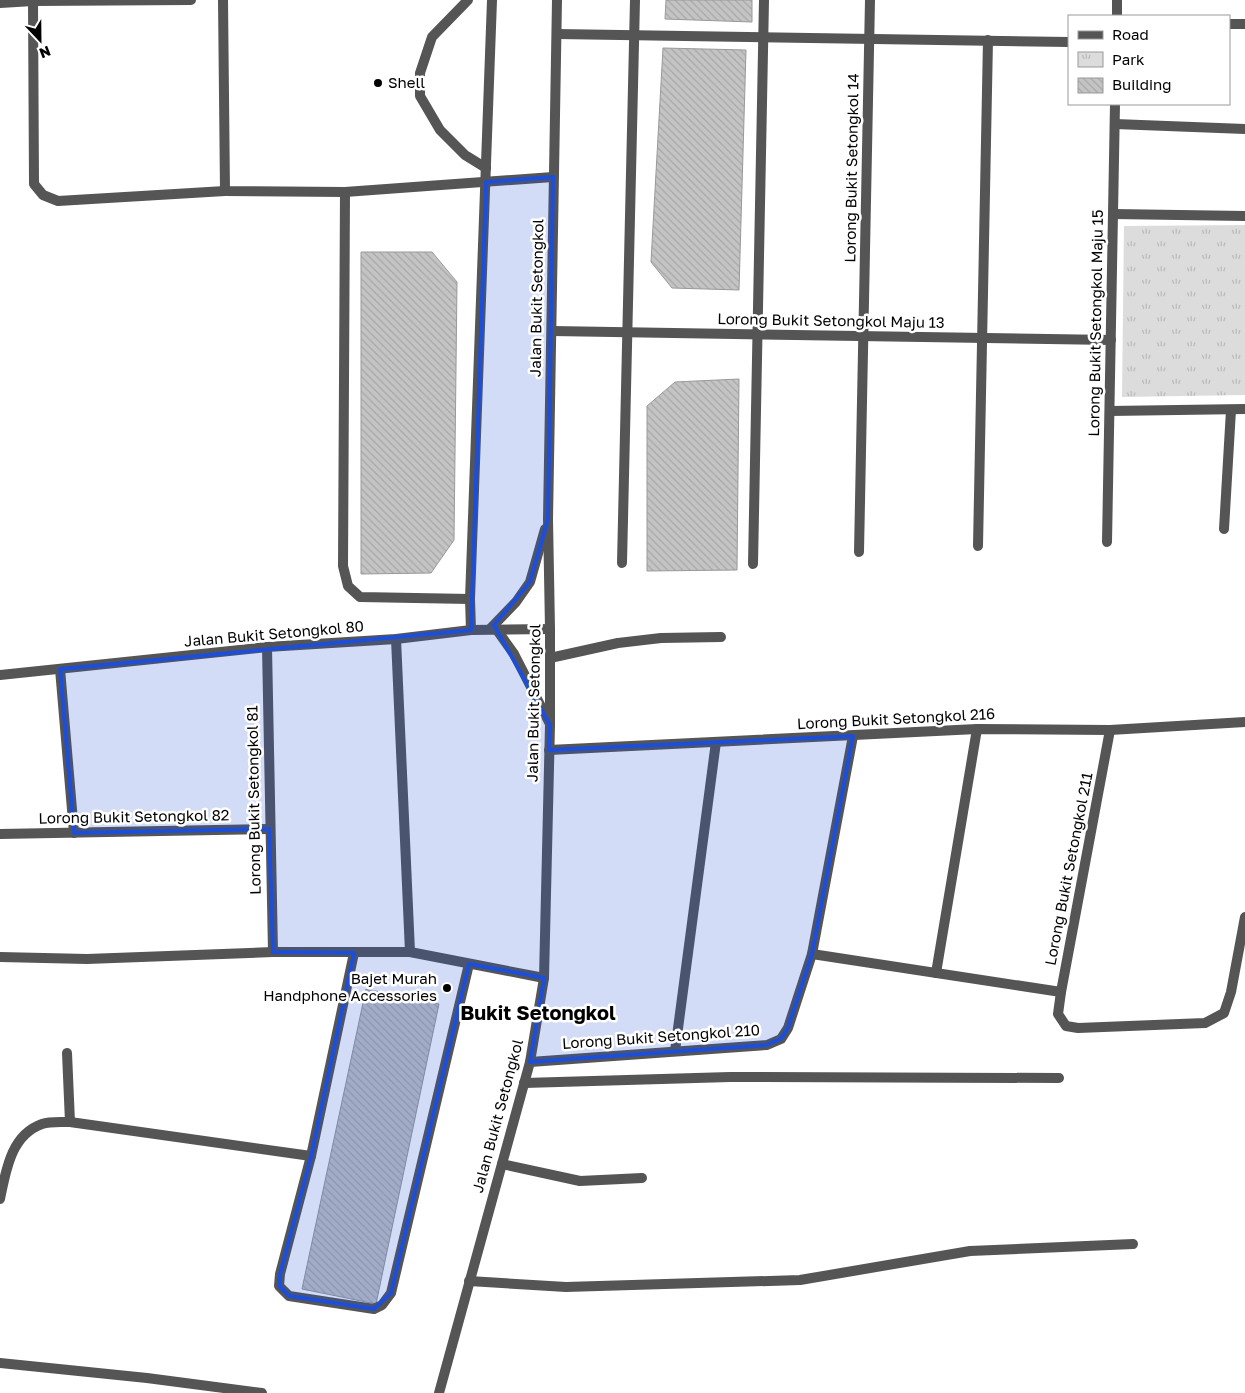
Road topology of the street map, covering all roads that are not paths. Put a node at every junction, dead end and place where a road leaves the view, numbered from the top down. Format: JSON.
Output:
{"nodes":[{"id":1,"x":191,"y":0,"type":"edge"},
{"id":2,"x":223,"y":0,"type":"edge"},
{"id":3,"x":468,"y":0,"type":"edge"},
{"id":4,"x":492,"y":0,"type":"edge"},
{"id":5,"x":557,"y":0,"type":"edge"},
{"id":6,"x":634,"y":0,"type":"edge"},
{"id":7,"x":764,"y":0,"type":"edge"},
{"id":8,"x":870,"y":0,"type":"edge"},
{"id":9,"x":1117,"y":0,"type":"edge"},
{"id":10,"x":33,"y":1,"type":"junction"},
{"id":11,"x":0,"y":3,"type":"edge"},
{"id":12,"x":1117,"y":15,"type":"edge"},
{"id":13,"x":1230,"y":24,"type":"edge"},
{"id":14,"x":1245,"y":24,"type":"edge"},
{"id":15,"x":557,"y":34,"type":"junction"},
{"id":16,"x":633,"y":35,"type":"junction"},
{"id":17,"x":764,"y":37,"type":"junction"},
{"id":18,"x":869,"y":39,"type":"junction"},
{"id":19,"x":988,"y":40,"type":"junction"},
{"id":20,"x":1068,"y":42,"type":"edge"},
{"id":21,"x":1115,"y":105,"type":"edge"},
{"id":22,"x":1115,"y":124,"type":"junction"},
{"id":23,"x":1245,"y":129,"type":"edge"},
{"id":24,"x":486,"y":168,"type":"junction"},
{"id":25,"x":554,"y":177,"type":"junction"},
{"id":26,"x":486,"y":182,"type":"junction"},
{"id":27,"x":225,"y":191,"type":"junction"},
{"id":28,"x":346,"y":192,"type":"junction"},
{"id":29,"x":1113,"y":214,"type":"junction"},
{"id":30,"x":1245,"y":216,"type":"edge"},
{"id":31,"x":552,"y":331,"type":"junction"},
{"id":32,"x":627,"y":333,"type":"junction"},
{"id":33,"x":758,"y":335,"type":"junction"},
{"id":34,"x":863,"y":336,"type":"junction"},
{"id":35,"x":982,"y":338,"type":"junction"},
{"id":36,"x":1111,"y":340,"type":"junction"},
{"id":37,"x":1245,"y":409,"type":"edge"},
{"id":38,"x":1231,"y":410,"type":"junction"},
{"id":39,"x":1110,"y":411,"type":"junction"},
{"id":40,"x":548,"y":519,"type":"junction"},
{"id":41,"x":1224,"y":529,"type":"dead end"},
{"id":42,"x":1107,"y":542,"type":"dead end"},
{"id":43,"x":978,"y":546,"type":"dead end"},
{"id":44,"x":859,"y":552,"type":"dead end"},
{"id":45,"x":622,"y":563,"type":"dead end"},
{"id":46,"x":754,"y":564,"type":"dead end"},
{"id":47,"x":470,"y":599,"type":"junction"},
{"id":48,"x":494,"y":629,"type":"junction"},
{"id":49,"x":550,"y":629,"type":"junction"},
{"id":50,"x":471,"y":630,"type":"junction"},
{"id":51,"x":722,"y":637,"type":"dead end"},
{"id":52,"x":396,"y":639,"type":"junction"},
{"id":53,"x":266,"y":648,"type":"junction"},
{"id":54,"x":550,"y":658,"type":"junction"},
{"id":55,"x":60,"y":669,"type":"junction"},
{"id":56,"x":0,"y":675,"type":"edge"},
{"id":57,"x":1245,"y":722,"type":"edge"},
{"id":58,"x":550,"y":725,"type":"junction"},
{"id":59,"x":976,"y":729,"type":"junction"},
{"id":60,"x":1110,"y":730,"type":"junction"},
{"id":61,"x":853,"y":736,"type":"junction"},
{"id":62,"x":716,"y":742,"type":"junction"},
{"id":63,"x":549,"y":750,"type":"junction"},
{"id":64,"x":269,"y":829,"type":"junction"},
{"id":65,"x":74,"y":833,"type":"junction"},
{"id":66,"x":0,"y":834,"type":"edge"},
{"id":67,"x":1245,"y":916,"type":"edge"},
{"id":68,"x":273,"y":952,"type":"junction"},
{"id":69,"x":410,"y":952,"type":"junction"},
{"id":70,"x":354,"y":953,"type":"junction"},
{"id":71,"x":812,"y":954,"type":"junction"},
{"id":72,"x":0,"y":958,"type":"edge"},
{"id":73,"x":469,"y":964,"type":"junction"},
{"id":74,"x":936,"y":973,"type":"junction"},
{"id":75,"x":544,"y":978,"type":"junction"},
{"id":76,"x":1061,"y":992,"type":"junction"},
{"id":77,"x":675,"y":1051,"type":"junction"},
{"id":78,"x":68,"y":1053,"type":"dead end"},
{"id":79,"x":530,"y":1062,"type":"junction"},
{"id":80,"x":1059,"y":1078,"type":"dead end"},
{"id":81,"x":524,"y":1083,"type":"junction"},
{"id":82,"x":70,"y":1122,"type":"junction"},
{"id":83,"x":311,"y":1156,"type":"junction"},
{"id":84,"x":502,"y":1164,"type":"junction"},
{"id":85,"x":642,"y":1178,"type":"dead end"},
{"id":86,"x":0,"y":1199,"type":"edge"},
{"id":87,"x":1133,"y":1244,"type":"dead end"},
{"id":88,"x":469,"y":1281,"type":"junction"},
{"id":89,"x":0,"y":1363,"type":"edge"},
{"id":90,"x":262,"y":1393,"type":"edge"},
{"id":91,"x":439,"y":1393,"type":"edge"}],
"edges":[{"from":1,"to":10,"type":"street"},
{"from":2,"to":27,"type":"street"},
{"from":3,"to":24,"type":"street"},
{"from":4,"to":24,"type":"street"},
{"from":5,"to":15,"type":"street","name":"Jalan Bukit Setongkol"},
{"from":6,"to":16,"type":"street"},
{"from":7,"to":17,"type":"street"},
{"from":8,"to":18,"type":"street","name":"Lorong Bukit Setongkol 14"},
{"from":9,"to":12,"type":"street"},
{"from":10,"to":11,"type":"street"},
{"from":10,"to":27,"type":"street"},
{"from":13,"to":14,"type":"street"},
{"from":15,"to":16,"type":"street"},
{"from":15,"to":25,"type":"street","name":"Jalan Bukit Setongkol"},
{"from":16,"to":17,"type":"street"},
{"from":16,"to":32,"type":"street"},
{"from":17,"to":18,"type":"street"},
{"from":17,"to":33,"type":"street"},
{"from":18,"to":19,"type":"street"},
{"from":18,"to":34,"type":"street","name":"Lorong Bukit Setongkol 14"},
{"from":19,"to":20,"type":"street"},
{"from":19,"to":35,"type":"street"},
{"from":21,"to":22,"type":"street","name":"Lorong Bukit Setongkol Maju 15"},
{"from":22,"to":23,"type":"street"},
{"from":22,"to":29,"type":"street","name":"Lorong Bukit Setongkol Maju 15"},
{"from":24,"to":26,"type":"street"},
{"from":25,"to":26,"type":"street"},
{"from":25,"to":31,"type":"street","name":"Jalan Bukit Setongkol"},
{"from":26,"to":28,"type":"street"},
{"from":26,"to":47,"type":"street"},
{"from":27,"to":28,"type":"street"},
{"from":28,"to":47,"type":"street"},
{"from":29,"to":30,"type":"street"},
{"from":29,"to":36,"type":"street","name":"Lorong Bukit Setongkol Maju 15"},
{"from":31,"to":32,"type":"street","name":"Lorong Bukit Setongkol Maju 13"},
{"from":31,"to":40,"type":"street","name":"Jalan Bukit Setongkol"},
{"from":32,"to":33,"type":"street","name":"Lorong Bukit Setongkol Maju 13"},
{"from":32,"to":45,"type":"street"},
{"from":33,"to":34,"type":"street","name":"Lorong Bukit Setongkol Maju 13"},
{"from":33,"to":46,"type":"street"},
{"from":34,"to":35,"type":"street","name":"Lorong Bukit Setongkol Maju 13"},
{"from":34,"to":44,"type":"street","name":"Lorong Bukit Setongkol 14"},
{"from":35,"to":36,"type":"street","name":"Lorong Bukit Setongkol Maju 13"},
{"from":35,"to":43,"type":"street"},
{"from":36,"to":39,"type":"street","name":"Lorong Bukit Setongkol Maju 15"},
{"from":37,"to":38,"type":"street"},
{"from":38,"to":39,"type":"street"},
{"from":38,"to":41,"type":"street"},
{"from":39,"to":42,"type":"street","name":"Lorong Bukit Setongkol Maju 15"},
{"from":40,"to":48,"type":"street"},
{"from":40,"to":49,"type":"street","name":"Jalan Bukit Setongkol"},
{"from":47,"to":50,"type":"street"},
{"from":48,"to":49,"type":"street","name":"Jalan Bukit Setongkol 80"},
{"from":48,"to":50,"type":"street","name":"Jalan Bukit Setongkol 80"},
{"from":48,"to":58,"type":"street"},
{"from":49,"to":54,"type":"street","name":"Jalan Bukit Setongkol"},
{"from":50,"to":52,"type":"street","name":"Jalan Bukit Setongkol 80"},
{"from":51,"to":54,"type":"street"},
{"from":52,"to":53,"type":"street","name":"Jalan Bukit Setongkol 80"},
{"from":52,"to":69,"type":"street"},
{"from":53,"to":55,"type":"street","name":"Jalan Bukit Setongkol 80"},
{"from":53,"to":64,"type":"street","name":"Lorong Bukit Setongkol 81"},
{"from":54,"to":58,"type":"street","name":"Jalan Bukit Setongkol"},
{"from":55,"to":56,"type":"street","name":"Jalan Bukit Setongkol 80"},
{"from":55,"to":65,"type":"street"},
{"from":57,"to":60,"type":"street","name":"Lorong Bukit Setongkol 216"},
{"from":58,"to":63,"type":"street","name":"Jalan Bukit Setongkol"},
{"from":59,"to":60,"type":"street","name":"Lorong Bukit Setongkol 216"},
{"from":59,"to":61,"type":"street","name":"Lorong Bukit Setongkol 216"},
{"from":59,"to":74,"type":"street"},
{"from":60,"to":76,"type":"street","name":"Lorong Bukit Setongkol 211"},
{"from":61,"to":62,"type":"street","name":"Lorong Bukit Setongkol 216"},
{"from":61,"to":71,"type":"street","name":"Lorong Bukit Setongkol 210"},
{"from":62,"to":63,"type":"street","name":"Lorong Bukit Setongkol 216"},
{"from":62,"to":77,"type":"street"},
{"from":63,"to":75,"type":"street","name":"Jalan Bukit Setongkol"},
{"from":64,"to":65,"type":"street","name":"Lorong Bukit Setongkol 82"},
{"from":64,"to":68,"type":"street","name":"Lorong Bukit Setongkol 81"},
{"from":65,"to":66,"type":"street","name":"Lorong Bukit Setongkol 82"},
{"from":67,"to":76,"type":"street","name":"Lorong Bukit Setongkol 211"},
{"from":68,"to":70,"type":"street"},
{"from":68,"to":72,"type":"street"},
{"from":69,"to":70,"type":"street"},
{"from":69,"to":73,"type":"street"},
{"from":70,"to":83,"type":"street"},
{"from":71,"to":74,"type":"street"},
{"from":71,"to":77,"type":"street","name":"Lorong Bukit Setongkol 210"},
{"from":73,"to":75,"type":"street"},
{"from":73,"to":83,"type":"street"},
{"from":74,"to":76,"type":"street"},
{"from":75,"to":79,"type":"street","name":"Jalan Bukit Setongkol"},
{"from":77,"to":79,"type":"street","name":"Lorong Bukit Setongkol 210"},
{"from":78,"to":82,"type":"street"},
{"from":79,"to":81,"type":"street","name":"Jalan Bukit Setongkol"},
{"from":80,"to":81,"type":"street"},
{"from":81,"to":84,"type":"street","name":"Jalan Bukit Setongkol"},
{"from":82,"to":83,"type":"street"},
{"from":82,"to":86,"type":"street"},
{"from":84,"to":85,"type":"street"},
{"from":84,"to":88,"type":"street","name":"Jalan Bukit Setongkol"},
{"from":87,"to":88,"type":"street"},
{"from":88,"to":91,"type":"street","name":"Jalan Bukit Setongkol"},
{"from":89,"to":90,"type":"street"}]}
